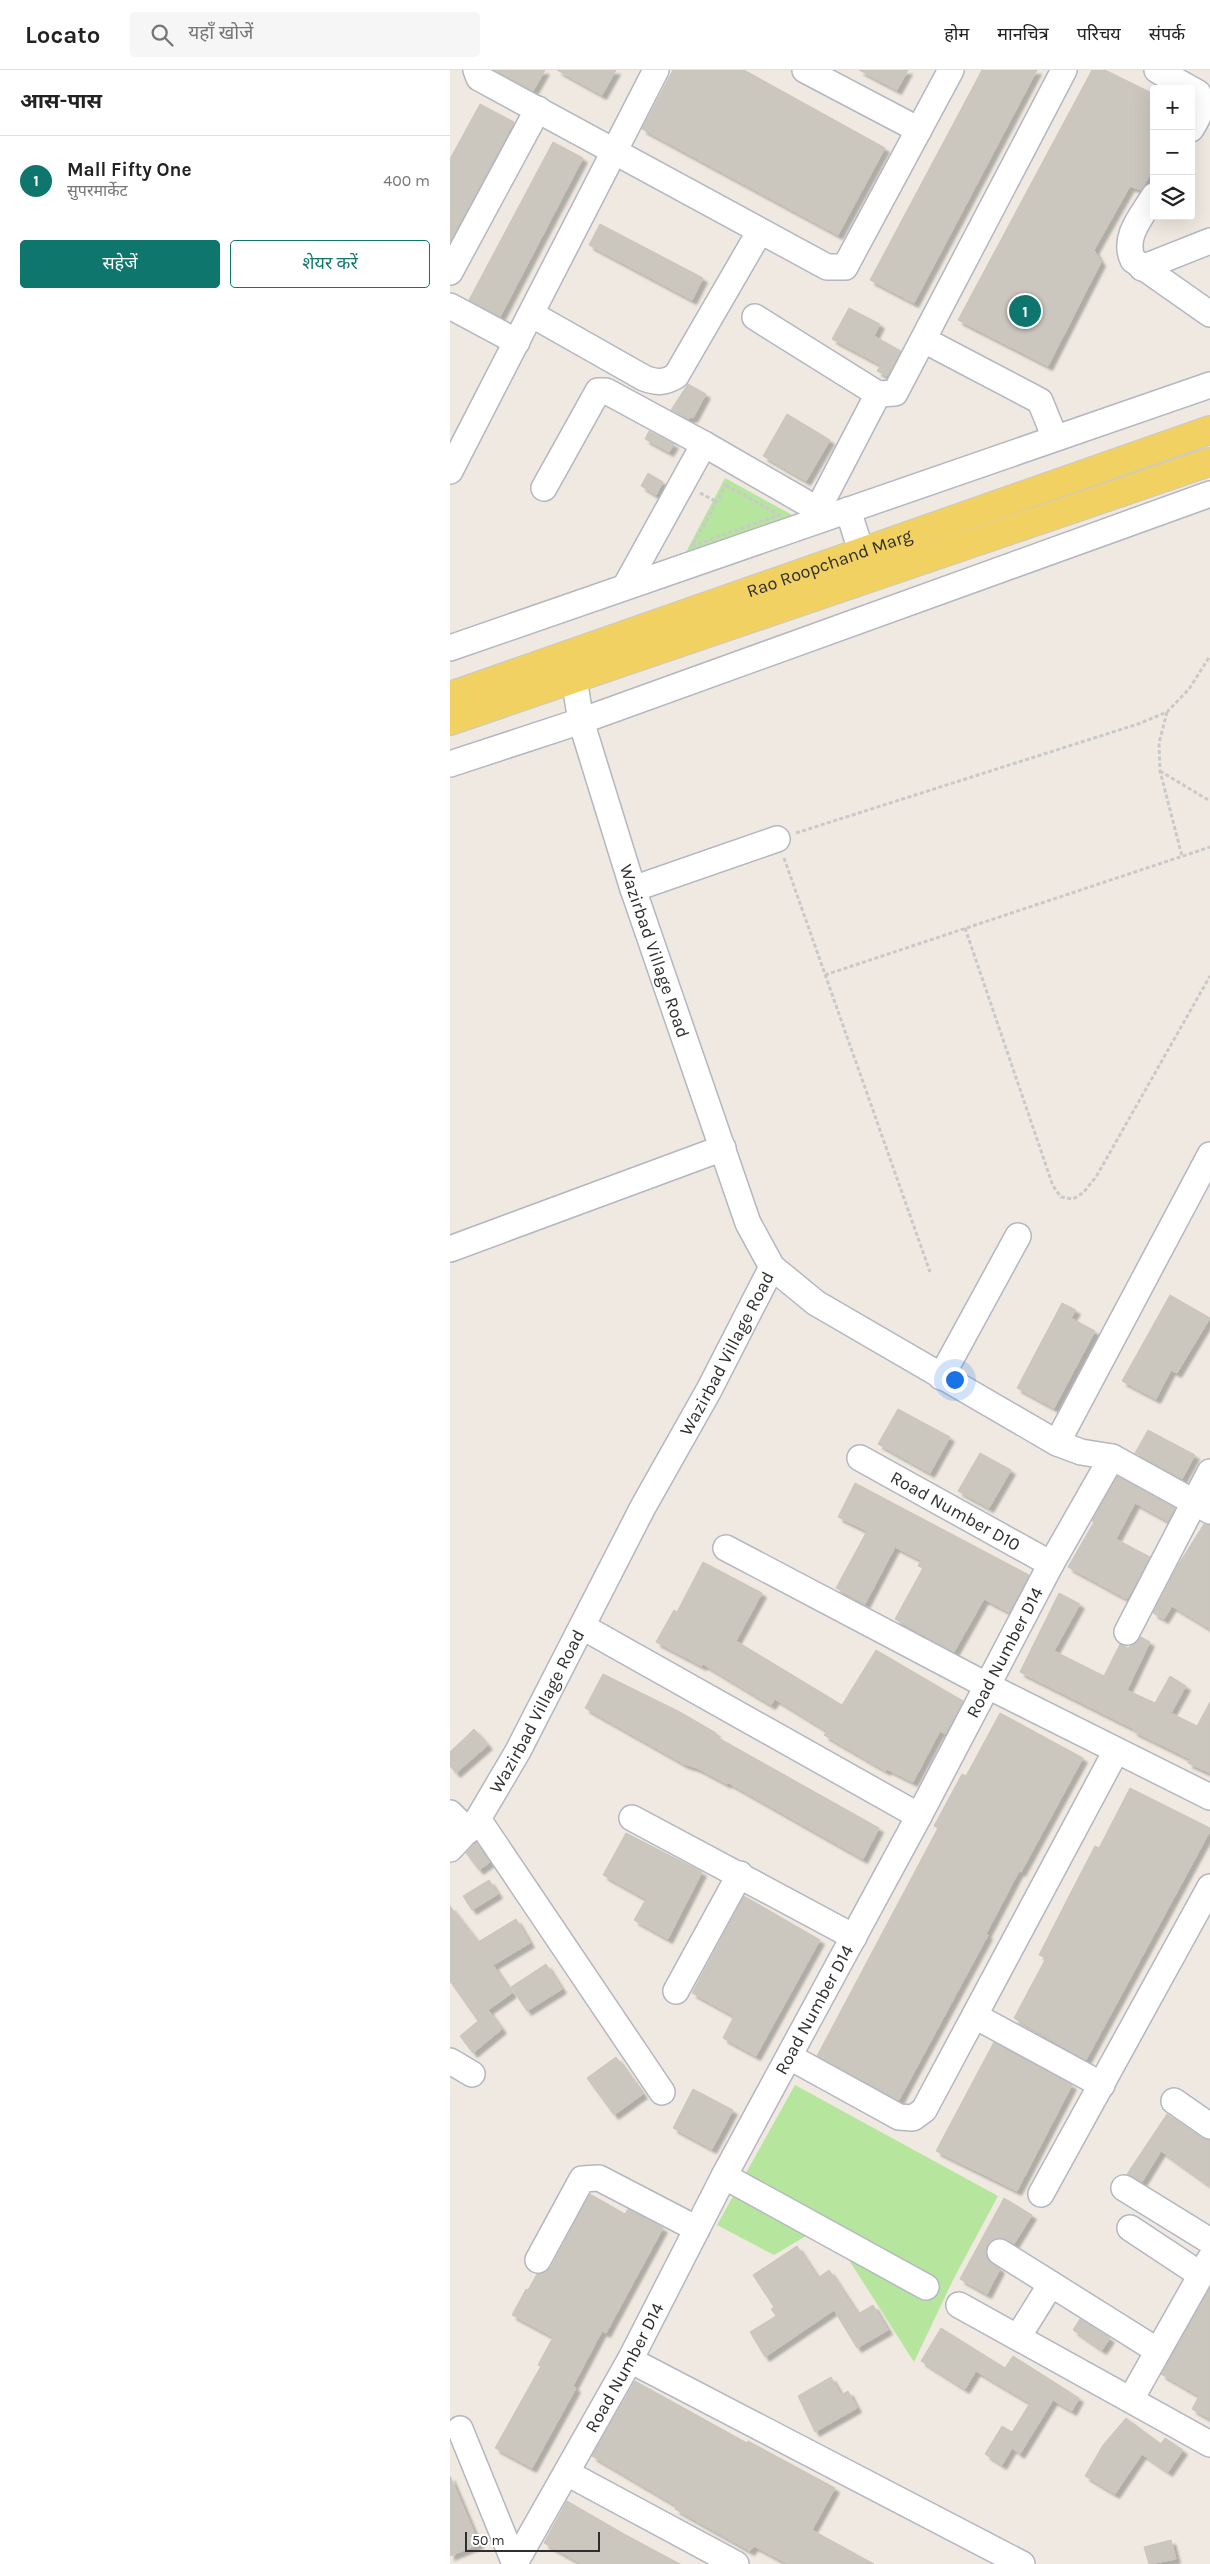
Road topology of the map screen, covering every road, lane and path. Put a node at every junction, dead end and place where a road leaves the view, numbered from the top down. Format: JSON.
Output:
{"nodes":[{"id":1,"x":476,"y":70,"type":"edge"},
{"id":2,"x":656,"y":70,"type":"edge"},
{"id":3,"x":805,"y":70,"type":"edge"},
{"id":4,"x":951,"y":70,"type":"edge"},
{"id":5,"x":1064,"y":70,"type":"edge"},
{"id":6,"x":1157,"y":70,"type":"edge"},
{"id":7,"x":1184,"y":85,"type":"edge"},
{"id":8,"x":1195,"y":91,"type":"edge"},
{"id":9,"x":538,"y":109,"type":"junction"},
{"id":10,"x":1195,"y":123,"type":"edge"},
{"id":11,"x":919,"y":130,"type":"junction"},
{"id":12,"x":614,"y":151,"type":"junction"},
{"id":13,"x":1150,"y":203,"type":"edge"},
{"id":14,"x":760,"y":230,"type":"junction"},
{"id":15,"x":1210,"y":241,"type":"edge"},
{"id":16,"x":1142,"y":268,"type":"junction"},
{"id":17,"x":450,"y":272,"type":"edge"},
{"id":18,"x":450,"y":306,"type":"edge"},
{"id":19,"x":531,"y":314,"type":"junction"},
{"id":20,"x":1210,"y":314,"type":"edge"},
{"id":21,"x":755,"y":317,"type":"dead end"},
{"id":22,"x":924,"y":340,"type":"junction"},
{"id":23,"x":516,"y":342,"type":"junction"},
{"id":24,"x":1210,"y":385,"type":"edge"},
{"id":25,"x":887,"y":394,"type":"junction"},
{"id":26,"x":1210,"y":430,"type":"edge"},
{"id":27,"x":1056,"y":438,"type":"junction"},
{"id":28,"x":704,"y":444,"type":"junction"},
{"id":29,"x":1210,"y":462,"type":"edge"},
{"id":30,"x":450,"y":471,"type":"edge"},
{"id":31,"x":726,"y":485,"type":"joint"},
{"id":32,"x":544,"y":488,"type":"dead end"},
{"id":33,"x":1210,"y":494,"type":"edge"},
{"id":34,"x":832,"y":512,"type":"junction"},
{"id":35,"x":866,"y":565,"type":"junction"},
{"id":36,"x":626,"y":587,"type":"junction"},
{"id":37,"x":450,"y":648,"type":"edge"},
{"id":38,"x":1210,"y":656,"type":"edge"},
{"id":39,"x":574,"y":678,"type":"junction"},
{"id":40,"x":450,"y":696,"type":"edge"},
{"id":41,"x":1167,"y":712,"type":"junction"},
{"id":42,"x":450,"y":721,"type":"edge"},
{"id":43,"x":581,"y":721,"type":"junction"},
{"id":44,"x":450,"y":764,"type":"edge"},
{"id":45,"x":1160,"y":771,"type":"junction"},
{"id":46,"x":1210,"y":801,"type":"edge"},
{"id":47,"x":777,"y":839,"type":"junction"},
{"id":48,"x":1210,"y":847,"type":"edge"},
{"id":49,"x":1182,"y":856,"type":"junction"},
{"id":50,"x":633,"y":889,"type":"junction"},
{"id":51,"x":965,"y":928,"type":"junction"},
{"id":52,"x":826,"y":975,"type":"junction"},
{"id":53,"x":1210,"y":976,"type":"edge"},
{"id":54,"x":723,"y":1148,"type":"junction"},
{"id":55,"x":1210,"y":1155,"type":"edge"},
{"id":56,"x":1018,"y":1236,"type":"dead end"},
{"id":57,"x":450,"y":1249,"type":"edge"},
{"id":58,"x":772,"y":1267,"type":"junction"},
{"id":59,"x":930,"y":1272,"type":"dead end"},
{"id":60,"x":941,"y":1377,"type":"junction"},
{"id":61,"x":1057,"y":1443,"type":"junction"},
{"id":62,"x":1112,"y":1457,"type":"junction"},
{"id":63,"x":860,"y":1458,"type":"dead end"},
{"id":64,"x":1210,"y":1472,"type":"edge"},
{"id":65,"x":1202,"y":1506,"type":"edge"},
{"id":66,"x":726,"y":1548,"type":"dead end"},
{"id":67,"x":1051,"y":1564,"type":"junction"},
{"id":68,"x":583,"y":1627,"type":"junction"},
{"id":69,"x":1127,"y":1632,"type":"dead end"},
{"id":70,"x":986,"y":1685,"type":"junction"},
{"id":71,"x":1116,"y":1751,"type":"junction"},
{"id":72,"x":1210,"y":1797,"type":"edge"},
{"id":73,"x":450,"y":1813,"type":"edge"},
{"id":74,"x":919,"y":1816,"type":"junction"},
{"id":75,"x":632,"y":1818,"type":"dead end"},
{"id":76,"x":473,"y":1825,"type":"junction"},
{"id":77,"x":450,"y":1850,"type":"edge"},
{"id":78,"x":740,"y":1874,"type":"junction"},
{"id":79,"x":1210,"y":1886,"type":"edge"},
{"id":80,"x":854,"y":1937,"type":"junction"},
{"id":81,"x":676,"y":1991,"type":"dead end"},
{"id":82,"x":975,"y":2016,"type":"junction"},
{"id":83,"x":790,"y":2057,"type":"junction"},
{"id":84,"x":450,"y":2061,"type":"edge"},
{"id":85,"x":472,"y":2074,"type":"dead end"},
{"id":86,"x":1102,"y":2085,"type":"junction"},
{"id":87,"x":662,"y":2092,"type":"dead end"},
{"id":88,"x":1174,"y":2101,"type":"dead end"},
{"id":89,"x":1210,"y":2126,"type":"edge"},
{"id":90,"x":724,"y":2176,"type":"junction"},
{"id":91,"x":1124,"y":2188,"type":"dead end"},
{"id":92,"x":1041,"y":2194,"type":"dead end"},
{"id":93,"x":1130,"y":2228,"type":"dead end"},
{"id":94,"x":697,"y":2229,"type":"junction"},
{"id":95,"x":1210,"y":2241,"type":"edge"},
{"id":96,"x":1000,"y":2252,"type":"dead end"},
{"id":97,"x":538,"y":2260,"type":"dead end"},
{"id":98,"x":1206,"y":2267,"type":"edge"},
{"id":99,"x":1051,"y":2284,"type":"junction"},
{"id":100,"x":926,"y":2287,"type":"dead end"},
{"id":101,"x":959,"y":2305,"type":"dead end"},
{"id":102,"x":1018,"y":2337,"type":"junction"},
{"id":103,"x":1158,"y":2351,"type":"junction"},
{"id":104,"x":630,"y":2360,"type":"junction"},
{"id":105,"x":1131,"y":2399,"type":"junction"},
{"id":106,"x":460,"y":2429,"type":"dead end"},
{"id":107,"x":1210,"y":2444,"type":"edge"},
{"id":108,"x":568,"y":2473,"type":"junction"},
{"id":109,"x":515,"y":2564,"type":"edge"},
{"id":110,"x":736,"y":2564,"type":"edge"},
{"id":111,"x":1022,"y":2564,"type":"edge"}],
"edges":[{"from":1,"to":9,"type":"street"},
{"from":2,"to":12,"type":"street"},
{"from":3,"to":11,"type":"street"},
{"from":4,"to":11,"type":"street"},
{"from":5,"to":22,"type":"street"},
{"from":6,"to":7,"type":"street"},
{"from":8,"to":10,"type":"street"},
{"from":9,"to":12,"type":"street"},
{"from":9,"to":17,"type":"street"},
{"from":11,"to":14,"type":"street"},
{"from":12,"to":14,"type":"street"},
{"from":12,"to":19,"type":"street"},
{"from":13,"to":16,"type":"street"},
{"from":14,"to":19,"type":"street"},
{"from":15,"to":16,"type":"street"},
{"from":16,"to":20,"type":"street"},
{"from":18,"to":23,"type":"street"},
{"from":19,"to":23,"type":"street"},
{"from":21,"to":25,"type":"street"},
{"from":22,"to":25,"type":"street"},
{"from":22,"to":27,"type":"street"},
{"from":23,"to":30,"type":"street"},
{"from":24,"to":27,"type":"street"},
{"from":25,"to":34,"type":"street"},
{"from":26,"to":35,"type":"main road","name":"Rao Roopchand Marg"},
{"from":27,"to":34,"type":"street"},
{"from":28,"to":32,"type":"street"},
{"from":28,"to":34,"type":"street"},
{"from":28,"to":36,"type":"street"},
{"from":29,"to":35,"type":"main road","name":"Rao Roopchand Marg"},
{"from":31,"to":31,"type":"path"},
{"from":33,"to":43,"type":"street"},
{"from":34,"to":35,"type":"street"},
{"from":34,"to":36,"type":"street"},
{"from":35,"to":39,"type":"main road","name":"Rao Roopchand Marg"},
{"from":35,"to":40,"type":"main road","name":"Rao Roopchand Marg"},
{"from":36,"to":37,"type":"street"},
{"from":38,"to":41,"type":"path"},
{"from":39,"to":42,"type":"main road","name":"Rao Roopchand Marg"},
{"from":39,"to":43,"type":"street","name":"Wazirbad Village Road"},
{"from":41,"to":45,"type":"path"},
{"from":41,"to":47,"type":"path"},
{"from":43,"to":44,"type":"street"},
{"from":43,"to":50,"type":"street","name":"Wazirbad Village Road"},
{"from":45,"to":46,"type":"path"},
{"from":45,"to":49,"type":"path"},
{"from":47,"to":50,"type":"street"},
{"from":47,"to":52,"type":"path"},
{"from":48,"to":49,"type":"path"},
{"from":49,"to":51,"type":"path"},
{"from":50,"to":54,"type":"street","name":"Wazirbad Village Road"},
{"from":51,"to":52,"type":"path"},
{"from":51,"to":53,"type":"path"},
{"from":52,"to":59,"type":"path"},
{"from":54,"to":57,"type":"street"},
{"from":54,"to":58,"type":"street","name":"Wazirbad Village Road"},
{"from":55,"to":61,"type":"street"},
{"from":56,"to":60,"type":"street"},
{"from":58,"to":60,"type":"street"},
{"from":58,"to":68,"type":"street","name":"Wazirbad Village Road"},
{"from":60,"to":61,"type":"street"},
{"from":61,"to":62,"type":"street"},
{"from":62,"to":65,"type":"street"},
{"from":62,"to":67,"type":"street","name":"Road Number D14"},
{"from":63,"to":67,"type":"street","name":"Road Number D10"},
{"from":64,"to":65,"type":"street"},
{"from":65,"to":69,"type":"street"},
{"from":66,"to":70,"type":"street"},
{"from":67,"to":70,"type":"street","name":"Road Number D14"},
{"from":68,"to":74,"type":"street"},
{"from":68,"to":76,"type":"street","name":"Wazirbad Village Road"},
{"from":70,"to":71,"type":"street"},
{"from":70,"to":74,"type":"street","name":"Road Number D14"},
{"from":71,"to":72,"type":"street"},
{"from":71,"to":82,"type":"street"},
{"from":73,"to":76,"type":"street"},
{"from":74,"to":80,"type":"street","name":"Road Number D14"},
{"from":75,"to":78,"type":"street"},
{"from":76,"to":77,"type":"street","name":"Wazirbad Village Road"},
{"from":76,"to":87,"type":"street"},
{"from":78,"to":80,"type":"street"},
{"from":78,"to":81,"type":"street"},
{"from":79,"to":86,"type":"street"},
{"from":80,"to":83,"type":"street","name":"Road Number D14"},
{"from":82,"to":83,"type":"street"},
{"from":82,"to":86,"type":"street"},
{"from":83,"to":90,"type":"street","name":"Road Number D14"},
{"from":84,"to":85,"type":"street"},
{"from":86,"to":92,"type":"street"},
{"from":88,"to":89,"type":"street"},
{"from":90,"to":94,"type":"street","name":"Road Number D14"},
{"from":90,"to":100,"type":"street"},
{"from":91,"to":95,"type":"street"},
{"from":93,"to":98,"type":"street"},
{"from":94,"to":97,"type":"street"},
{"from":94,"to":104,"type":"street","name":"Road Number D14"},
{"from":96,"to":99,"type":"street"},
{"from":98,"to":103,"type":"street"},
{"from":99,"to":102,"type":"street"},
{"from":99,"to":103,"type":"street"},
{"from":101,"to":102,"type":"street"},
{"from":102,"to":105,"type":"street"},
{"from":103,"to":105,"type":"street"},
{"from":104,"to":108,"type":"street","name":"Road Number D14"},
{"from":104,"to":111,"type":"street"},
{"from":105,"to":107,"type":"street"},
{"from":106,"to":109,"type":"street"},
{"from":108,"to":109,"type":"street","name":"Road Number D14"},
{"from":108,"to":110,"type":"street"}]}
